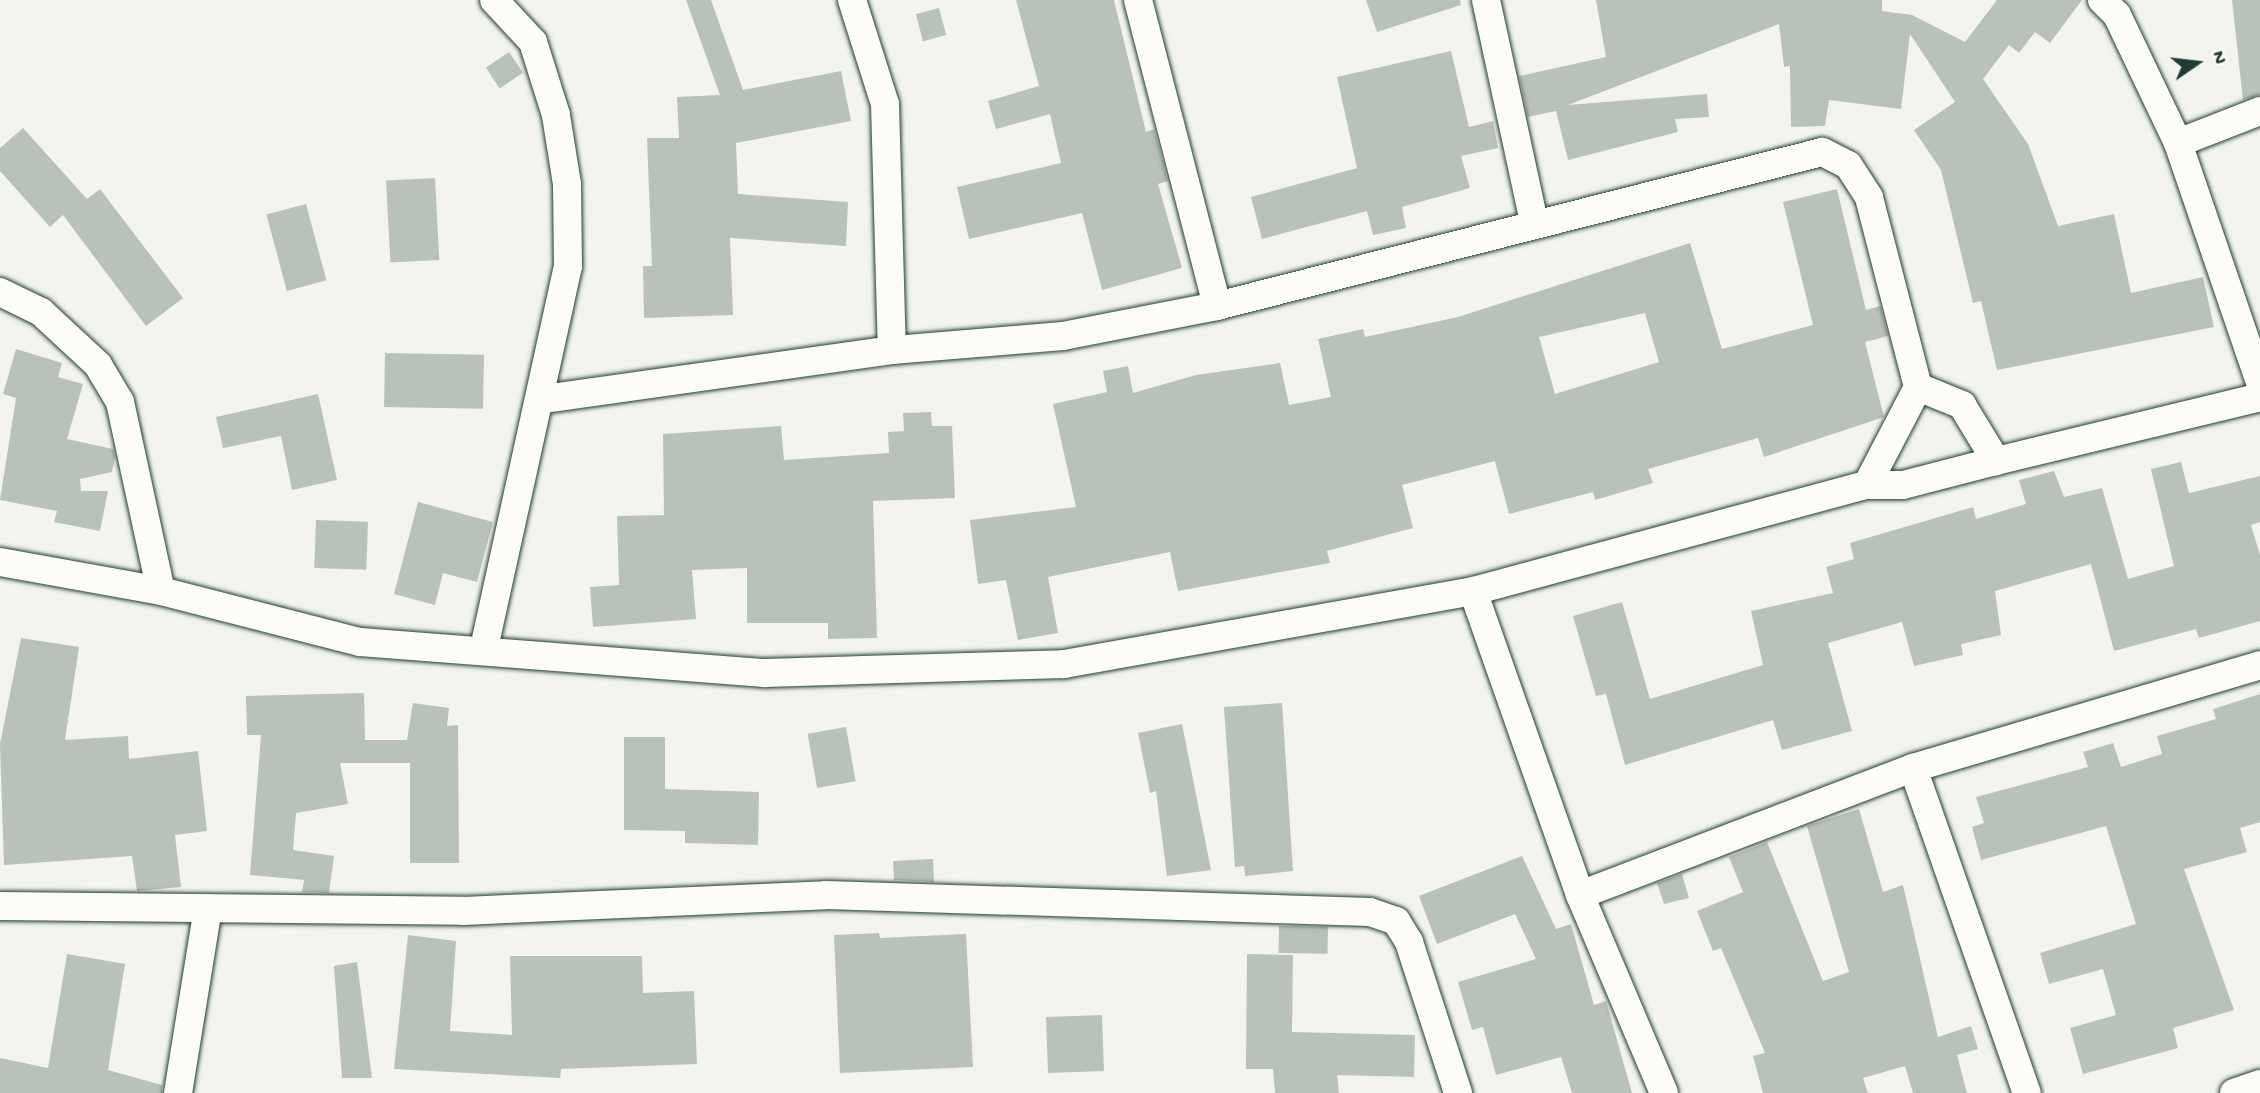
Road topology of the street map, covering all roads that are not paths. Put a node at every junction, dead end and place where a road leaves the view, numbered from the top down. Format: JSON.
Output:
{"nodes":[{"id":1,"x":494,"y":0,"type":"edge"},
{"id":2,"x":852,"y":0,"type":"edge"},
{"id":3,"x":1138,"y":0,"type":"edge"},
{"id":4,"x":1486,"y":0,"type":"edge"},
{"id":5,"x":2102,"y":0,"type":"edge"},
{"id":6,"x":2260,"y":111,"type":"edge"},
{"id":7,"x":2178,"y":143,"type":"junction"},
{"id":8,"x":1534,"y":222,"type":"junction"},
{"id":9,"x":0,"y":292,"type":"edge"},
{"id":10,"x":1217,"y":306,"type":"junction"},
{"id":11,"x":892,"y":351,"type":"junction"},
{"id":12,"x":2260,"y":383,"type":"edge"},
{"id":13,"x":1918,"y":387,"type":"junction"},
{"id":14,"x":2260,"y":397,"type":"edge"},
{"id":15,"x":544,"y":399,"type":"junction"},
{"id":16,"x":1996,"y":461,"type":"junction"},
{"id":17,"x":1867,"y":485,"type":"junction"},
{"id":18,"x":0,"y":562,"type":"edge"},
{"id":19,"x":1473,"y":590,"type":"junction"},
{"id":20,"x":160,"y":591,"type":"junction"},
{"id":21,"x":484,"y":648,"type":"junction"},
{"id":22,"x":2260,"y":665,"type":"edge"},
{"id":23,"x":1913,"y":768,"type":"junction"},
{"id":24,"x":1580,"y":895,"type":"junction"},
{"id":25,"x":0,"y":906,"type":"edge"},
{"id":26,"x":208,"y":908,"type":"junction"},
{"id":27,"x":2260,"y":1084,"type":"edge"},
{"id":28,"x":178,"y":1093,"type":"edge"},
{"id":29,"x":1458,"y":1093,"type":"edge"},
{"id":30,"x":1664,"y":1093,"type":"edge"},
{"id":31,"x":2027,"y":1093,"type":"edge"},
{"id":32,"x":2234,"y":1093,"type":"edge"}],
"edges":[{"from":1,"to":15,"type":"street"},
{"from":2,"to":11,"type":"street"},
{"from":3,"to":10,"type":"street"},
{"from":4,"to":8,"type":"street"},
{"from":5,"to":7,"type":"street"},
{"from":6,"to":7,"type":"street"},
{"from":7,"to":12,"type":"street"},
{"from":8,"to":10,"type":"street"},
{"from":8,"to":13,"type":"street"},
{"from":9,"to":20,"type":"street"},
{"from":10,"to":11,"type":"street"},
{"from":11,"to":15,"type":"street"},
{"from":13,"to":16,"type":"street"},
{"from":13,"to":17,"type":"street"},
{"from":14,"to":16,"type":"street"},
{"from":15,"to":21,"type":"street"},
{"from":16,"to":17,"type":"street"},
{"from":17,"to":19,"type":"street"},
{"from":18,"to":20,"type":"street"},
{"from":19,"to":21,"type":"street"},
{"from":19,"to":24,"type":"street"},
{"from":20,"to":21,"type":"street"},
{"from":22,"to":23,"type":"street"},
{"from":23,"to":24,"type":"street"},
{"from":23,"to":31,"type":"street"},
{"from":24,"to":30,"type":"street"},
{"from":25,"to":26,"type":"street"},
{"from":26,"to":28,"type":"street"},
{"from":26,"to":29,"type":"street"},
{"from":27,"to":32,"type":"street"}]}
